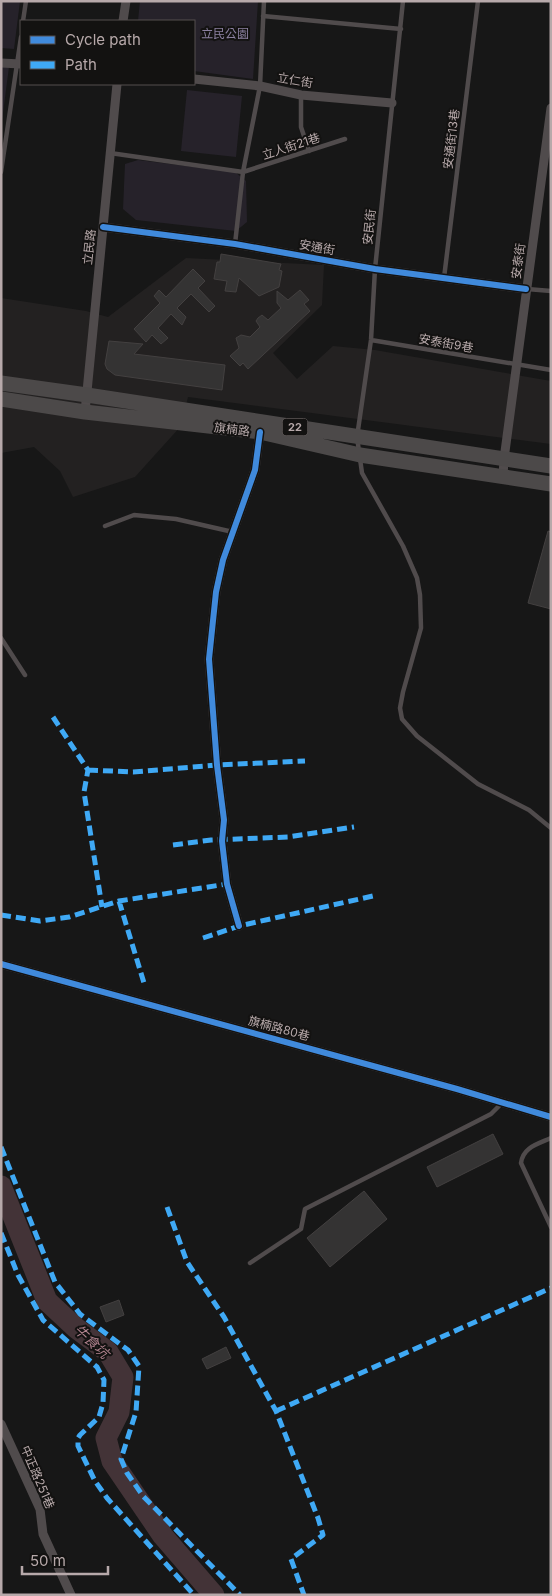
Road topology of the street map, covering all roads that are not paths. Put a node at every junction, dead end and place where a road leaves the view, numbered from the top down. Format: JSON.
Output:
{"nodes":[{"id":1,"x":26,"y":1,"type":"edge"},
{"id":2,"x":126,"y":1,"type":"edge"},
{"id":3,"x":264,"y":1,"type":"edge"},
{"id":4,"x":403,"y":1,"type":"edge"},
{"id":5,"x":478,"y":1,"type":"edge"},
{"id":6,"x":263,"y":16,"type":"junction"},
{"id":7,"x":23,"y":20,"type":"edge"},
{"id":8,"x":124,"y":20,"type":"edge"},
{"id":9,"x":401,"y":29,"type":"junction"},
{"id":10,"x":1,"y":62,"type":"edge"},
{"id":11,"x":20,"y":63,"type":"edge"},
{"id":12,"x":195,"y":79,"type":"edge"},
{"id":13,"x":117,"y":85,"type":"edge"},
{"id":14,"x":260,"y":86,"type":"junction"},
{"id":15,"x":301,"y":96,"type":"junction"},
{"id":16,"x":392,"y":102,"type":"junction"},
{"id":17,"x":551,"y":108,"type":"edge"},
{"id":18,"x":345,"y":138,"type":"dead end"},
{"id":19,"x":308,"y":151,"type":"junction"},
{"id":20,"x":110,"y":153,"type":"junction"},
{"id":21,"x":1,"y":172,"type":"edge"},
{"id":22,"x":243,"y":172,"type":"junction"},
{"id":23,"x":103,"y":227,"type":"junction"},
{"id":24,"x":235,"y":244,"type":"junction"},
{"id":25,"x":375,"y":268,"type":"junction"},
{"id":26,"x":444,"y":278,"type":"junction"},
{"id":27,"x":526,"y":289,"type":"junction"},
{"id":28,"x":551,"y":291,"type":"edge"},
{"id":29,"x":371,"y":340,"type":"junction"},
{"id":30,"x":517,"y":366,"type":"junction"},
{"id":31,"x":551,"y":370,"type":"edge"},
{"id":32,"x":1,"y":383,"type":"edge"},
{"id":33,"x":87,"y":395,"type":"junction"},
{"id":34,"x":1,"y":398,"type":"edge"},
{"id":35,"x":85,"y":412,"type":"junction"},
{"id":36,"x":260,"y":432,"type":"junction"},
{"id":37,"x":357,"y":437,"type":"junction"},
{"id":38,"x":360,"y":455,"type":"junction"},
{"id":39,"x":504,"y":459,"type":"junction"},
{"id":40,"x":551,"y":466,"type":"edge"},
{"id":41,"x":503,"y":477,"type":"junction"},
{"id":42,"x":551,"y":484,"type":"edge"},
{"id":43,"x":105,"y":526,"type":"dead end"},
{"id":44,"x":234,"y":532,"type":"junction"},
{"id":45,"x":1,"y":638,"type":"edge"},
{"id":46,"x":25,"y":675,"type":"dead end"},
{"id":47,"x":551,"y":828,"type":"edge"},
{"id":48,"x":239,"y":926,"type":"dead end"},
{"id":49,"x":1,"y":964,"type":"edge"},
{"id":50,"x":503,"y":1102,"type":"junction"},
{"id":51,"x":551,"y":1117,"type":"edge"},
{"id":52,"x":551,"y":1138,"type":"edge"},
{"id":53,"x":551,"y":1227,"type":"edge"},
{"id":54,"x":250,"y":1263,"type":"dead end"},
{"id":55,"x":1,"y":1424,"type":"edge"},
{"id":56,"x":71,"y":1595,"type":"edge"}],
"edges":[{"from":1,"to":7,"type":"lane"},
{"from":2,"to":8,"type":"street"},
{"from":3,"to":6,"type":"lane"},
{"from":4,"to":9,"type":"lane","name":"安民街"},
{"from":5,"to":26,"type":"lane","name":"安通街13巷"},
{"from":6,"to":9,"type":"lane"},
{"from":6,"to":14,"type":"lane"},
{"from":9,"to":16,"type":"lane","name":"安民街"},
{"from":10,"to":11,"type":"street"},
{"from":11,"to":21,"type":"lane"},
{"from":12,"to":14,"type":"street","name":"立仁街"},
{"from":13,"to":20,"type":"street","name":"立民路"},
{"from":14,"to":15,"type":"street","name":"立仁街"},
{"from":14,"to":22,"type":"lane"},
{"from":15,"to":16,"type":"street","name":"立仁街"},
{"from":15,"to":19,"type":"lane"},
{"from":16,"to":25,"type":"lane","name":"安民街"},
{"from":17,"to":27,"type":"street","name":"安泰街"},
{"from":18,"to":19,"type":"lane","name":"立人街21巷"},
{"from":19,"to":22,"type":"lane","name":"立人街21巷"},
{"from":20,"to":22,"type":"lane"},
{"from":20,"to":23,"type":"street","name":"立民路"},
{"from":22,"to":24,"type":"lane"},
{"from":23,"to":24,"type":"street","name":"安通街"},
{"from":23,"to":33,"type":"street","name":"立民路"},
{"from":24,"to":25,"type":"street","name":"安通街"},
{"from":25,"to":26,"type":"street","name":"安通街"},
{"from":25,"to":29,"type":"lane","name":"安民街"},
{"from":26,"to":27,"type":"street","name":"安通街"},
{"from":27,"to":28,"type":"lane"},
{"from":27,"to":30,"type":"street","name":"安泰街"},
{"from":29,"to":30,"type":"lane","name":"安泰街9巷"},
{"from":29,"to":37,"type":"lane","name":"安民街"},
{"from":30,"to":31,"type":"lane","name":"安泰街9巷"},
{"from":30,"to":39,"type":"street","name":"安泰街"},
{"from":32,"to":33,"type":"main road","name":"旗楠路","number":"22"},
{"from":33,"to":35,"type":"street","name":"立民路"},
{"from":33,"to":37,"type":"main road","name":"旗楠路","number":"22"},
{"from":34,"to":35,"type":"main road","name":"旗楠路","number":"22"},
{"from":35,"to":36,"type":"main road","name":"旗楠路","number":"22"},
{"from":36,"to":38,"type":"main road","name":"旗楠路","number":"22"},
{"from":36,"to":44,"type":"street"},
{"from":37,"to":38,"type":"lane","name":"安民街"},
{"from":37,"to":39,"type":"main road","name":"旗楠路","number":"22"},
{"from":38,"to":41,"type":"main road","name":"旗楠路","number":"22"},
{"from":38,"to":47,"type":"lane","name":"安民街"},
{"from":39,"to":40,"type":"main road","name":"旗楠路","number":"22"},
{"from":39,"to":41,"type":"street","name":"安泰街"},
{"from":41,"to":42,"type":"main road","name":"旗楠路","number":"22"},
{"from":43,"to":44,"type":"lane"},
{"from":44,"to":48,"type":"street"},
{"from":45,"to":46,"type":"lane"},
{"from":49,"to":50,"type":"street","name":"旗楠路80巷"},
{"from":50,"to":51,"type":"street","name":"旗楠路80巷"},
{"from":50,"to":54,"type":"lane"},
{"from":52,"to":53,"type":"lane"},
{"from":55,"to":56,"type":"street","name":"中正路251巷"}]}
